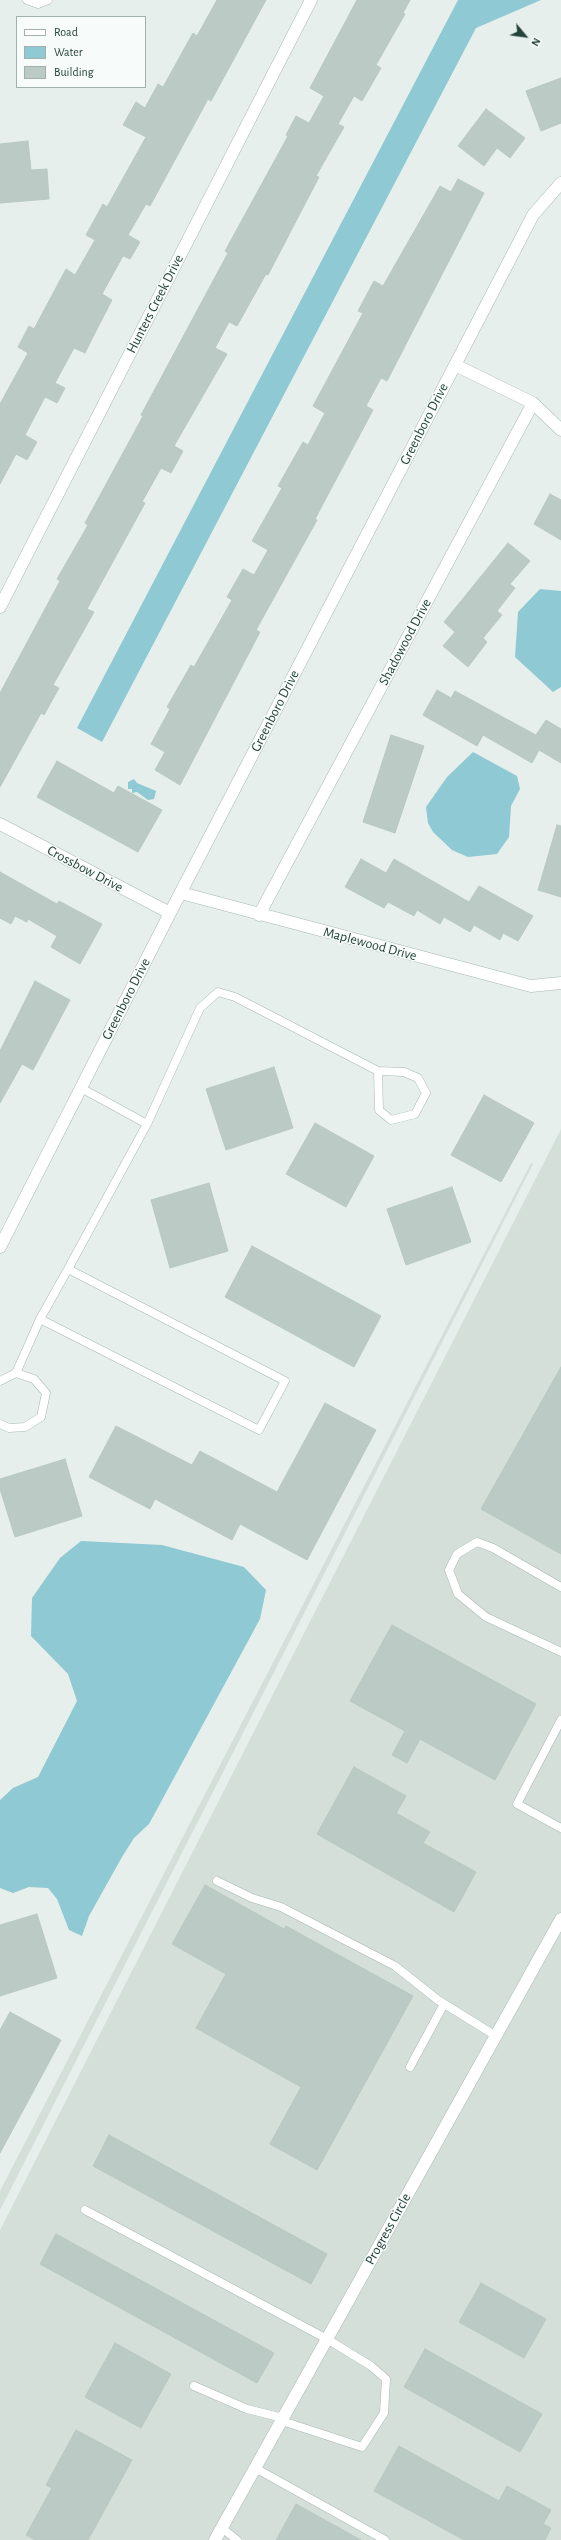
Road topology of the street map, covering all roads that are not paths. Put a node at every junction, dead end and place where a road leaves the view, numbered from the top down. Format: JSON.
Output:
{"nodes":[{"id":1,"x":27,"y":0,"type":"edge"},
{"id":2,"x":48,"y":0,"type":"edge"},
{"id":3,"x":311,"y":0,"type":"edge"},
{"id":4,"x":561,"y":183,"type":"edge"},
{"id":5,"x":455,"y":366,"type":"junction"},
{"id":6,"x":534,"y":403,"type":"junction"},
{"id":7,"x":561,"y":430,"type":"edge"},
{"id":8,"x":0,"y":608,"type":"edge"},
{"id":9,"x":0,"y":824,"type":"edge"},
{"id":10,"x":181,"y":893,"type":"junction"},
{"id":11,"x":170,"y":913,"type":"junction"},
{"id":12,"x":259,"y":915,"type":"junction"},
{"id":13,"x":561,"y":983,"type":"edge"},
{"id":14,"x":378,"y":1070,"type":"junction"},
{"id":15,"x":81,"y":1088,"type":"junction"},
{"id":16,"x":147,"y":1124,"type":"junction"},
{"id":17,"x":0,"y":1247,"type":"edge"},
{"id":18,"x":68,"y":1269,"type":"junction"},
{"id":19,"x":40,"y":1319,"type":"junction"},
{"id":20,"x":16,"y":1373,"type":"junction"},
{"id":21,"x":0,"y":1381,"type":"edge"},
{"id":22,"x":0,"y":1424,"type":"edge"},
{"id":23,"x":561,"y":1587,"type":"edge"},
{"id":24,"x":561,"y":1652,"type":"edge"},
{"id":25,"x":561,"y":1720,"type":"edge"},
{"id":26,"x":561,"y":1828,"type":"edge"},
{"id":27,"x":217,"y":1881,"type":"dead end"},
{"id":28,"x":561,"y":1919,"type":"edge"},
{"id":29,"x":444,"y":2004,"type":"junction"},
{"id":30,"x":496,"y":2036,"type":"junction"},
{"id":31,"x":410,"y":2068,"type":"dead end"},
{"id":32,"x":85,"y":2210,"type":"dead end"},
{"id":33,"x":327,"y":2339,"type":"junction"},
{"id":34,"x":194,"y":2386,"type":"dead end"},
{"id":35,"x":282,"y":2420,"type":"junction"},
{"id":36,"x":255,"y":2468,"type":"junction"},
{"id":37,"x":222,"y":2528,"type":"junction"},
{"id":38,"x":215,"y":2540,"type":"edge"},
{"id":39,"x":237,"y":2540,"type":"edge"},
{"id":40,"x":385,"y":2540,"type":"edge"}],
"edges":[{"from":1,"to":2,"type":"lane"},
{"from":3,"to":8,"type":"street","name":"Hunters Creek Drive"},
{"from":4,"to":5,"type":"street","name":"Greenboro Drive"},
{"from":5,"to":6,"type":"street"},
{"from":5,"to":10,"type":"street","name":"Greenboro Drive"},
{"from":6,"to":7,"type":"street"},
{"from":6,"to":12,"type":"street","name":"Shadowood Drive"},
{"from":9,"to":11,"type":"street","name":"Crossbow Drive"},
{"from":10,"to":11,"type":"street","name":"Greenboro Drive"},
{"from":10,"to":12,"type":"street","name":"Maplewood Drive"},
{"from":11,"to":15,"type":"street","name":"Greenboro Drive"},
{"from":12,"to":13,"type":"street","name":"Maplewood Drive"},
{"from":14,"to":14,"type":"lane"},
{"from":14,"to":16,"type":"lane"},
{"from":15,"to":16,"type":"lane"},
{"from":15,"to":17,"type":"street","name":"Greenboro Drive"},
{"from":16,"to":18,"type":"lane"},
{"from":18,"to":19,"type":"lane"},
{"from":18,"to":19,"type":"lane"},
{"from":19,"to":20,"type":"lane"},
{"from":20,"to":21,"type":"lane"},
{"from":20,"to":22,"type":"lane"},
{"from":23,"to":24,"type":"lane"},
{"from":25,"to":26,"type":"lane"},
{"from":27,"to":29,"type":"lane"},
{"from":28,"to":30,"type":"street","name":"Progress Circle"},
{"from":29,"to":30,"type":"lane"},
{"from":29,"to":31,"type":"lane"},
{"from":30,"to":33,"type":"street","name":"Progress Circle"},
{"from":32,"to":33,"type":"lane"},
{"from":33,"to":35,"type":"street","name":"Progress Circle"},
{"from":33,"to":35,"type":"lane"},
{"from":34,"to":35,"type":"lane"},
{"from":35,"to":36,"type":"street","name":"Progress Circle"},
{"from":36,"to":37,"type":"street","name":"Progress Circle"},
{"from":36,"to":40,"type":"lane"},
{"from":37,"to":38,"type":"street","name":"Progress Circle"},
{"from":37,"to":39,"type":"lane"}]}
